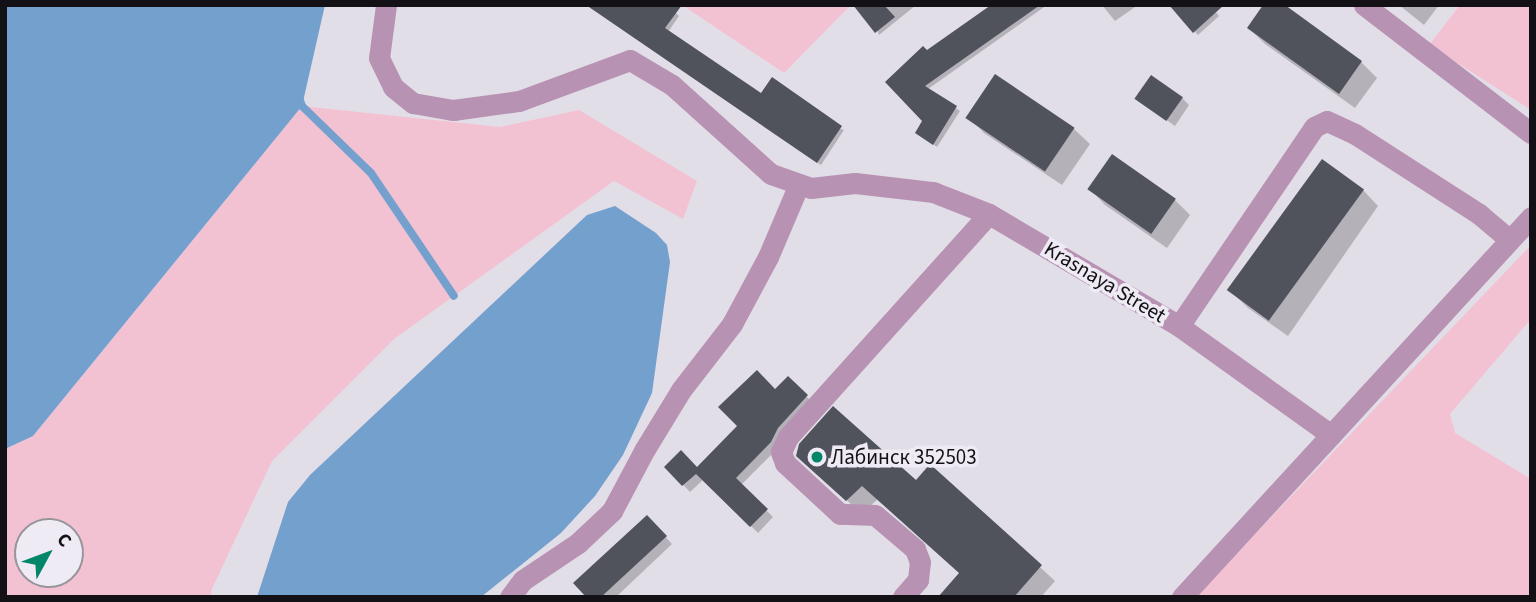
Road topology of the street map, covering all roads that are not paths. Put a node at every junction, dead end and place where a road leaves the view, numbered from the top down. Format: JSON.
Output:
{"nodes":[{"id":1,"x":386,"y":5,"type":"edge"},
{"id":2,"x":1364,"y":5,"type":"edge"},
{"id":3,"x":1531,"y":133,"type":"edge"},
{"id":4,"x":799,"y":184,"type":"junction"},
{"id":5,"x":989,"y":214,"type":"junction"},
{"id":6,"x":1531,"y":217,"type":"edge"},
{"id":7,"x":1510,"y":240,"type":"junction"},
{"id":8,"x":1179,"y":326,"type":"junction"},
{"id":9,"x":1331,"y":435,"type":"junction"},
{"id":10,"x":510,"y":597,"type":"edge"},
{"id":11,"x":903,"y":597,"type":"edge"},
{"id":12,"x":1182,"y":597,"type":"edge"}],
"edges":[{"from":1,"to":4,"type":"street"},
{"from":2,"to":3,"type":"street"},
{"from":4,"to":5,"type":"street","name":"Krasnaya Street"},
{"from":4,"to":10,"type":"street"},
{"from":5,"to":8,"type":"street","name":"Krasnaya Street"},
{"from":5,"to":11,"type":"street"},
{"from":6,"to":7,"type":"street"},
{"from":7,"to":8,"type":"street"},
{"from":7,"to":9,"type":"street"},
{"from":8,"to":9,"type":"street","name":"Krasnaya Street"},
{"from":9,"to":12,"type":"street"}]}
